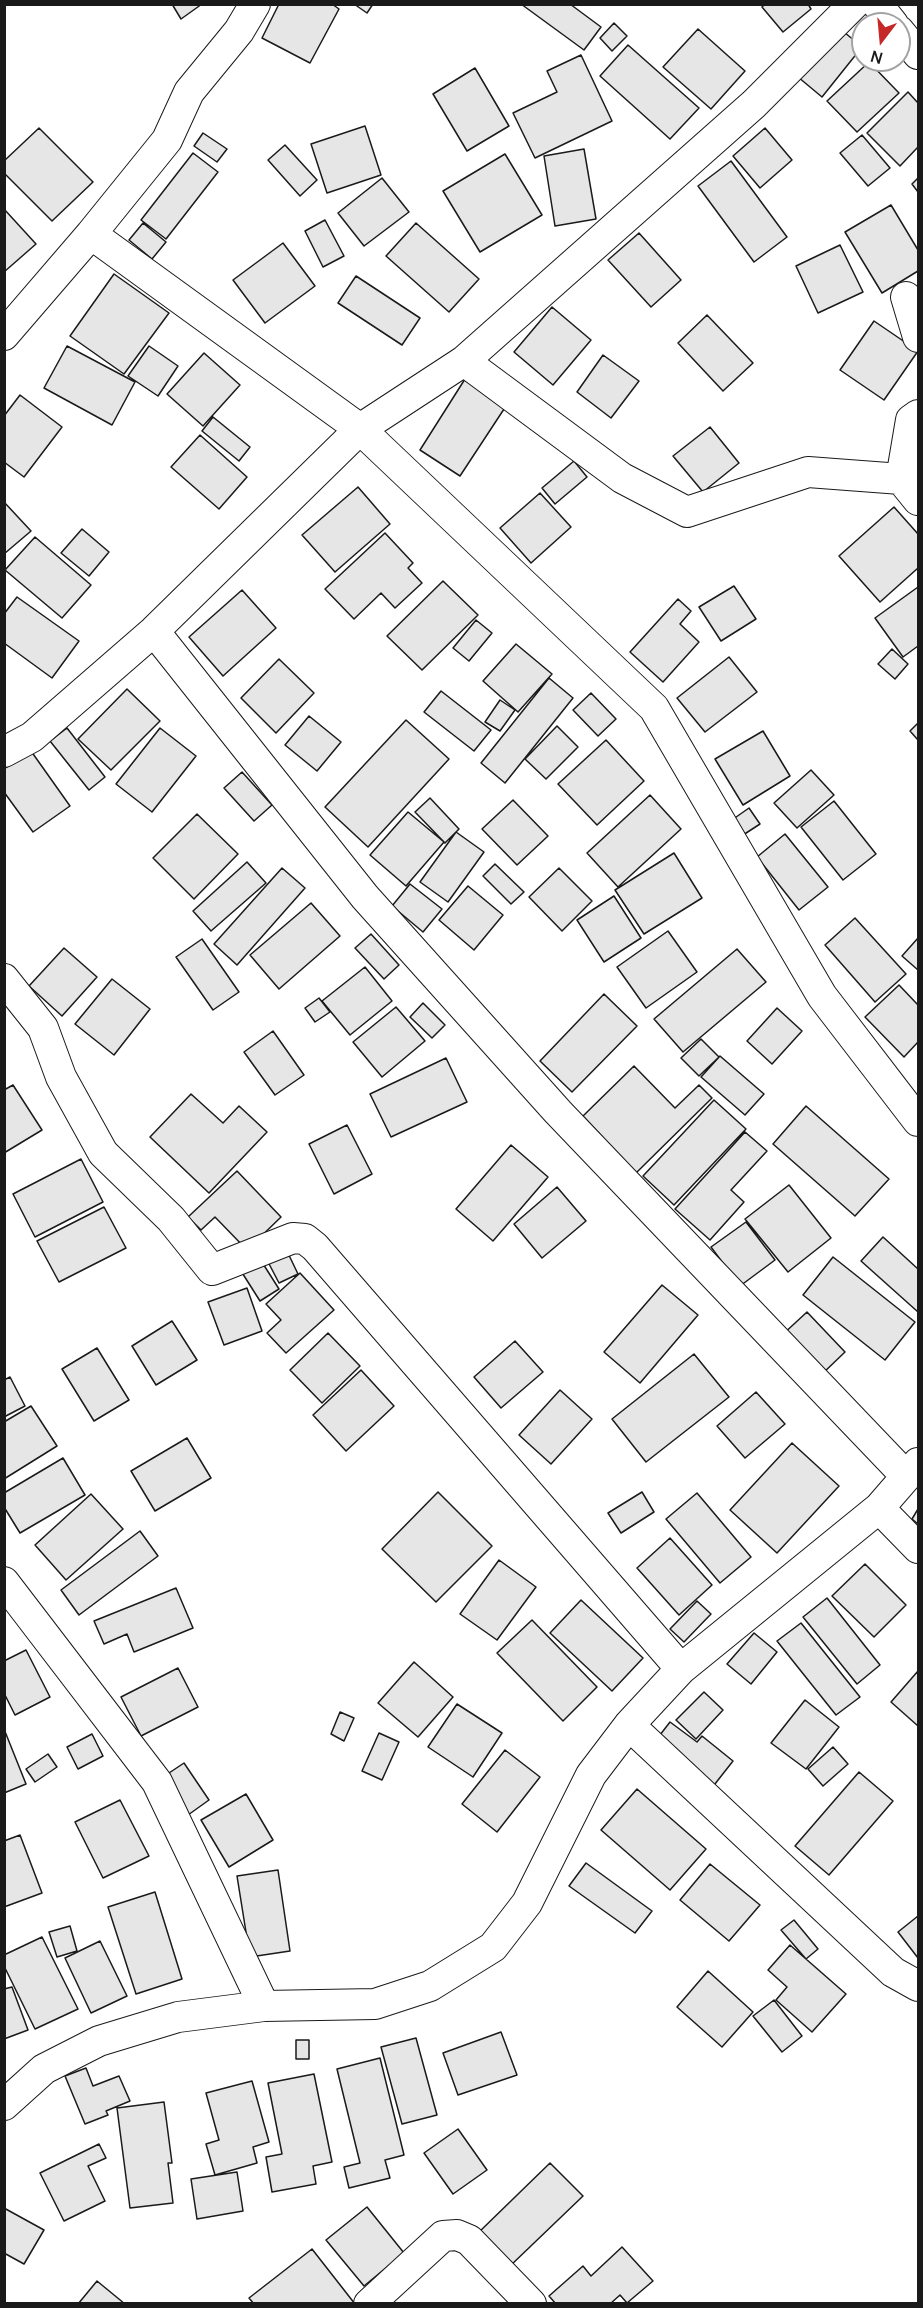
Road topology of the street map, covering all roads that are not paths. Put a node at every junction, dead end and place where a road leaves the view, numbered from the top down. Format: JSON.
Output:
{"nodes":[{"id":1,"x":255,"y":4,"type":"edge"},
{"id":2,"x":854,"y":4,"type":"edge"},
{"id":3,"x":91,"y":234,"type":"junction"},
{"id":4,"x":906,"y":297,"type":"dead end"},
{"id":5,"x":4,"y":335,"type":"edge"},
{"id":6,"x":918,"y":337,"type":"edge"},
{"id":7,"x":464,"y":361,"type":"junction"},
{"id":8,"x":918,"y":415,"type":"edge"},
{"id":9,"x":360,"y":429,"type":"junction"},
{"id":10,"x":910,"y":490,"type":"edge"},
{"id":11,"x":154,"y":631,"type":"junction"},
{"id":12,"x":4,"y":752,"type":"edge"},
{"id":13,"x":4,"y":979,"type":"edge"},
{"id":14,"x":918,"y":1121,"type":"edge"},
{"id":15,"x":912,"y":1470,"type":"edge"},
{"id":16,"x":879,"y":1508,"type":"junction"},
{"id":17,"x":918,"y":1548,"type":"edge"},
{"id":18,"x":4,"y":1582,"type":"edge"},
{"id":19,"x":681,"y":1669,"type":"junction"},
{"id":20,"x":629,"y":1725,"type":"junction"},
{"id":21,"x":918,"y":1986,"type":"edge"},
{"id":22,"x":264,"y":2006,"type":"junction"},
{"id":23,"x":4,"y":2105,"type":"edge"},
{"id":24,"x":369,"y":2304,"type":"edge"},
{"id":25,"x":531,"y":2304,"type":"edge"}],
"edges":[{"from":1,"to":3,"type":"street"},
{"from":2,"to":7,"type":"street"},
{"from":3,"to":5,"type":"street"},
{"from":3,"to":9,"type":"street"},
{"from":4,"to":6,"type":"street"},
{"from":7,"to":9,"type":"street"},
{"from":7,"to":10,"type":"street"},
{"from":8,"to":10,"type":"street"},
{"from":9,"to":11,"type":"street"},
{"from":9,"to":14,"type":"street"},
{"from":11,"to":12,"type":"street"},
{"from":11,"to":15,"type":"street"},
{"from":13,"to":19,"type":"street"},
{"from":15,"to":16,"type":"street"},
{"from":16,"to":17,"type":"street"},
{"from":16,"to":19,"type":"street"},
{"from":18,"to":22,"type":"street"},
{"from":19,"to":20,"type":"street"},
{"from":20,"to":21,"type":"street"},
{"from":20,"to":22,"type":"street"},
{"from":22,"to":23,"type":"street"},
{"from":24,"to":25,"type":"street"}]}
